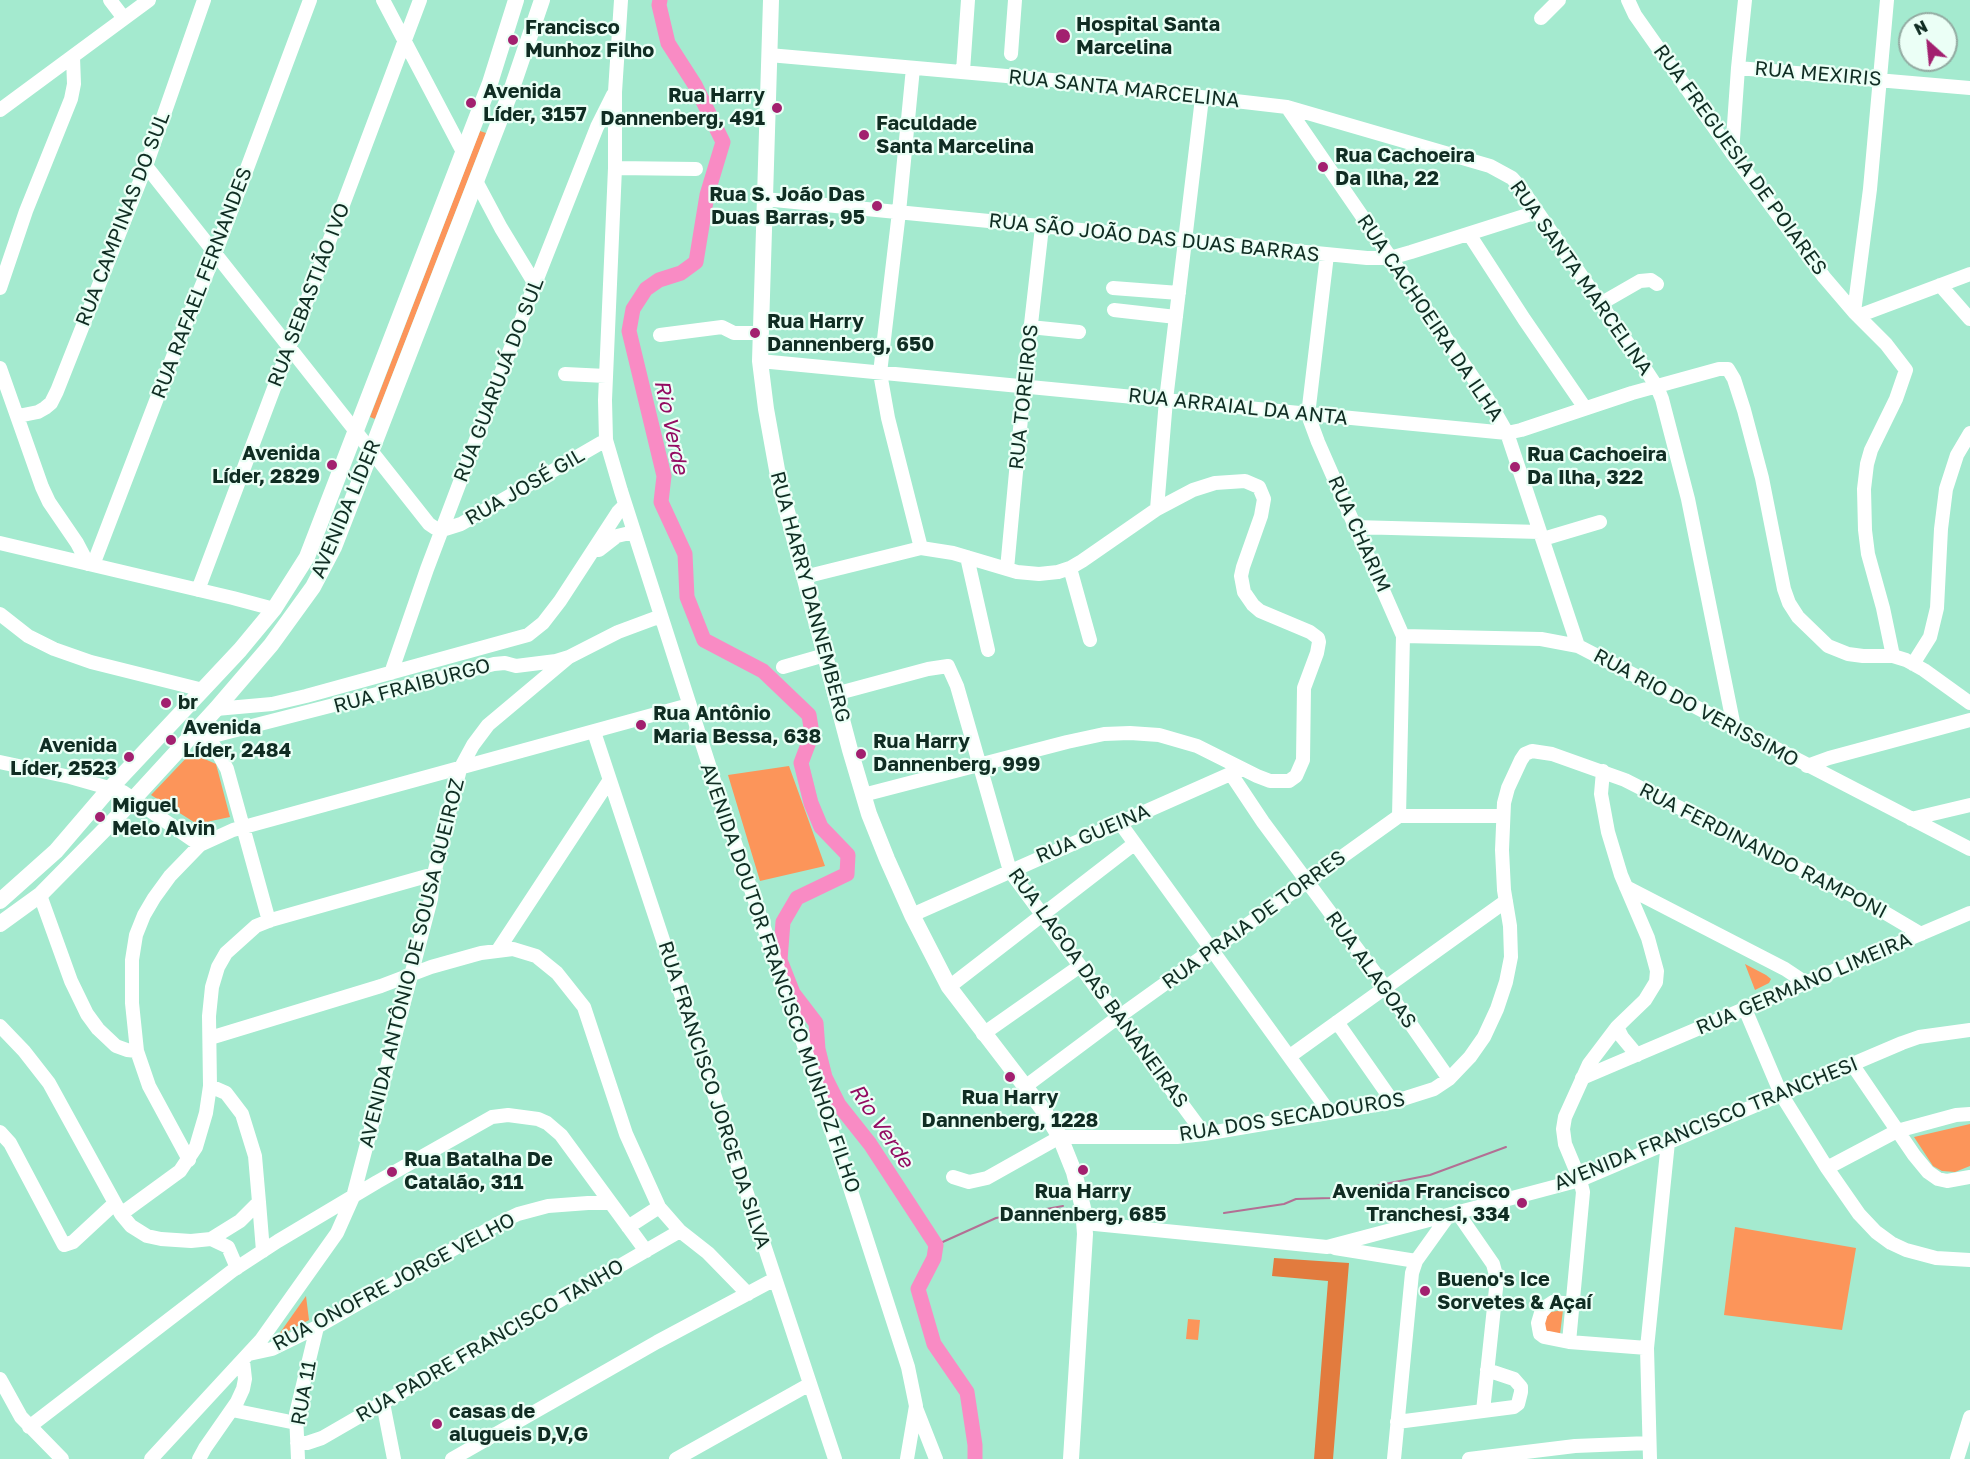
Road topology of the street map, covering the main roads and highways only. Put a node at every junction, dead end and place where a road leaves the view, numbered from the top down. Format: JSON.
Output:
{"nodes":[{"id":1,"x":516,"y":0,"type":"edge"},
{"id":2,"x":542,"y":0,"type":"edge"},
{"id":3,"x":771,"y":0,"type":"edge"},
{"id":4,"x":0,"y":901,"type":"edge"},
{"id":5,"x":0,"y":924,"type":"edge"},
{"id":6,"x":1071,"y":1459,"type":"edge"}],
"edges":[{"from":1,"to":4,"type":"main road","name":"AVENIDA LÍDER"},
{"from":2,"to":5,"type":"main road","name":"AVENIDA LÍDER"},
{"from":3,"to":6,"type":"main road","name":"RUA HARRY DANNEMBERG"}]}
